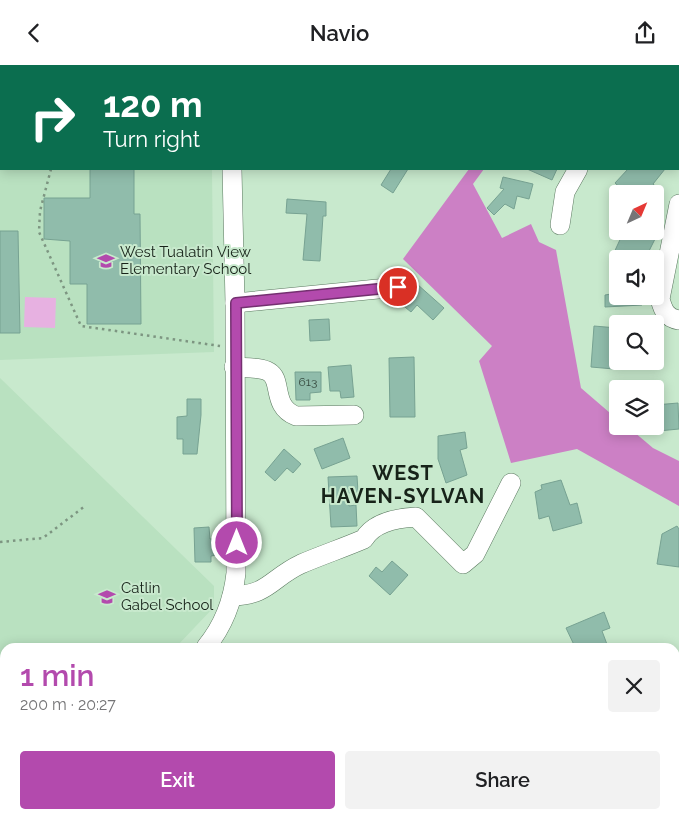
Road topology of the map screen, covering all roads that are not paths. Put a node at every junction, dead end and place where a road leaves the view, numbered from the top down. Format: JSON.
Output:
{"nodes":[{"id":1,"x":232,"y":170,"type":"edge"},
{"id":2,"x":577,"y":170,"type":"edge"},
{"id":3,"x":679,"y":204,"type":"edge"},
{"id":4,"x":560,"y":225,"type":"dead end"},
{"id":5,"x":398,"y":287,"type":"dead end"},
{"id":6,"x":236,"y":303,"type":"junction"},
{"id":7,"x":679,"y":320,"type":"edge"},
{"id":8,"x":234,"y":367,"type":"junction"},
{"id":9,"x":354,"y":415,"type":"dead end"},
{"id":10,"x":511,"y":483,"type":"dead end"},
{"id":11,"x":232,"y":596,"type":"junction"},
{"id":12,"x":209,"y":643,"type":"edge"}],
"edges":[{"from":1,"to":6,"type":"street"},
{"from":2,"to":4,"type":"street"},
{"from":3,"to":7,"type":"street"},
{"from":5,"to":6,"type":"street"},
{"from":6,"to":8,"type":"street"},
{"from":8,"to":9,"type":"street"},
{"from":8,"to":11,"type":"street"},
{"from":10,"to":11,"type":"street"},
{"from":11,"to":12,"type":"street"}]}
